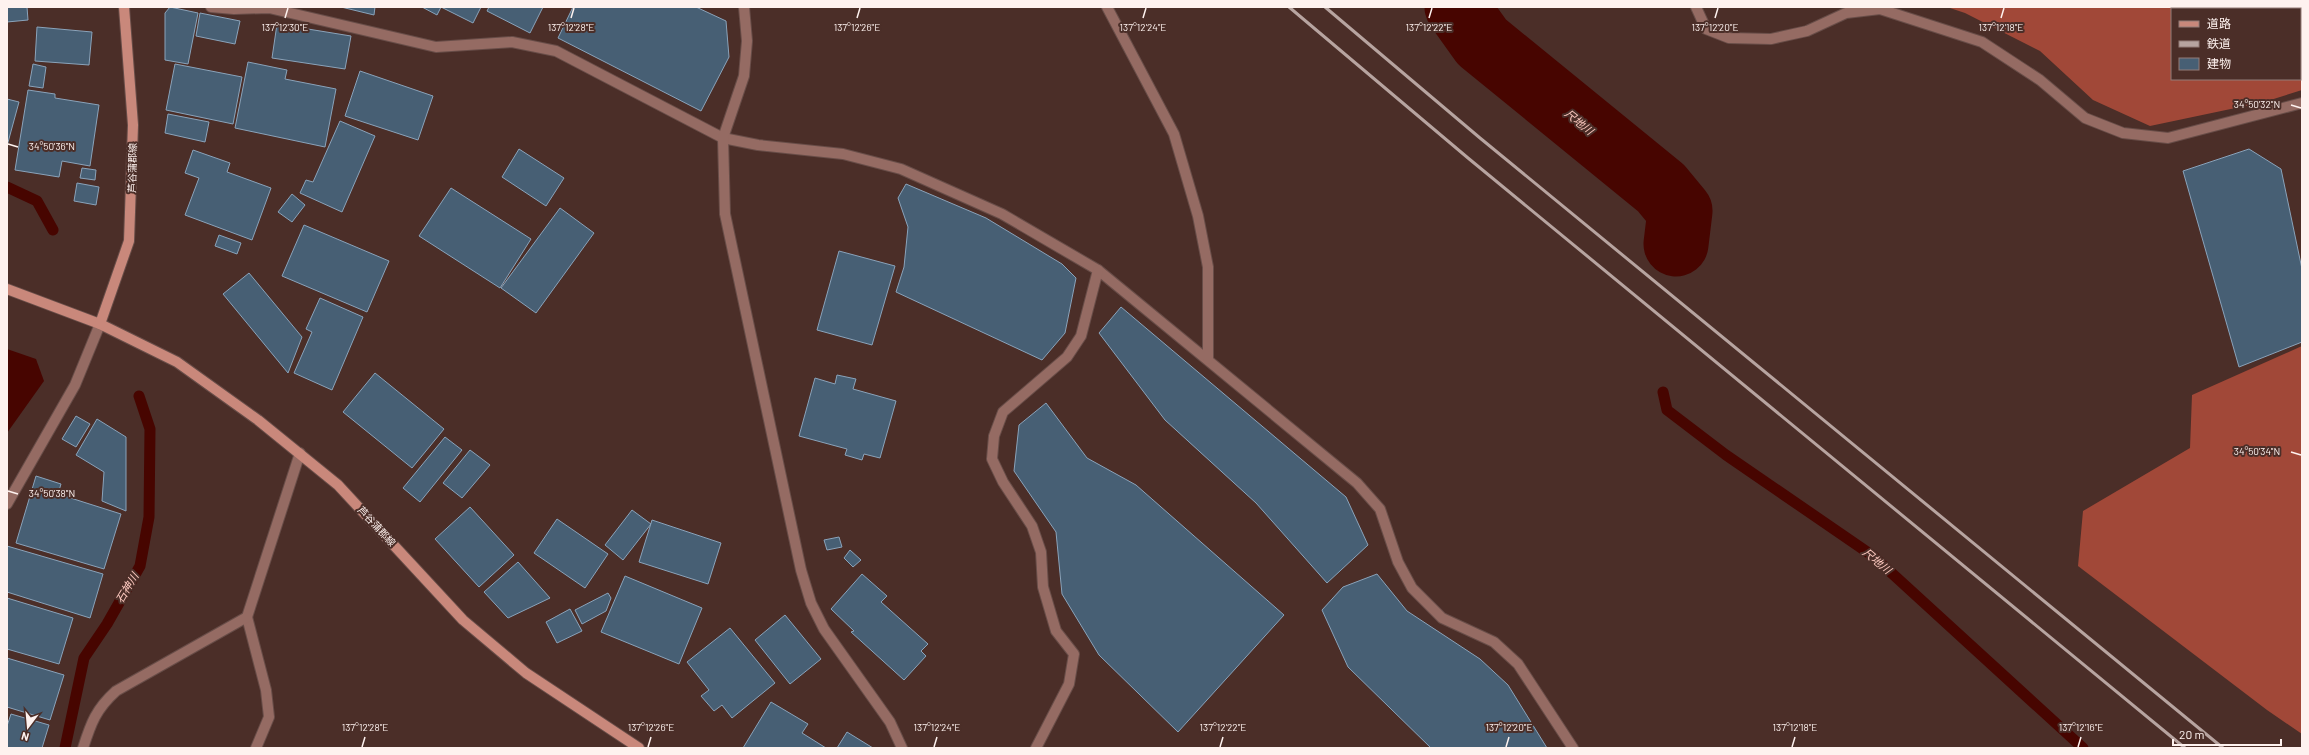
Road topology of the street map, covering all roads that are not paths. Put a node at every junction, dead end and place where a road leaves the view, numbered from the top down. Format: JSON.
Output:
{"nodes":[{"id":1,"x":124,"y":7,"type":"edge"},
{"id":2,"x":211,"y":7,"type":"edge"},
{"id":3,"x":744,"y":7,"type":"edge"},
{"id":4,"x":1107,"y":7,"type":"edge"},
{"id":5,"x":1696,"y":7,"type":"edge"},
{"id":6,"x":2302,"y":103,"type":"edge"},
{"id":7,"x":723,"y":138,"type":"junction"},
{"id":8,"x":1098,"y":270,"type":"junction"},
{"id":9,"x":7,"y":289,"type":"edge"},
{"id":10,"x":100,"y":324,"type":"junction"},
{"id":11,"x":1208,"y":359,"type":"junction"},
{"id":12,"x":300,"y":453,"type":"junction"},
{"id":13,"x":7,"y":504,"type":"edge"},
{"id":14,"x":247,"y":617,"type":"junction"},
{"id":15,"x":83,"y":748,"type":"edge"},
{"id":16,"x":256,"y":748,"type":"edge"},
{"id":17,"x":639,"y":748,"type":"edge"},
{"id":18,"x":902,"y":748,"type":"edge"},
{"id":19,"x":1036,"y":748,"type":"edge"},
{"id":20,"x":1573,"y":748,"type":"edge"}],
"edges":[{"from":1,"to":10,"type":"main road","name":"芦谷蒲郡線"},
{"from":2,"to":7,"type":"street"},
{"from":3,"to":7,"type":"street"},
{"from":4,"to":11,"type":"street"},
{"from":5,"to":6,"type":"street"},
{"from":7,"to":8,"type":"street"},
{"from":7,"to":18,"type":"street"},
{"from":8,"to":11,"type":"street"},
{"from":8,"to":19,"type":"street"},
{"from":9,"to":10,"type":"main road","name":"芦谷蒲郡線"},
{"from":10,"to":12,"type":"main road","name":"芦谷蒲郡線"},
{"from":10,"to":13,"type":"street"},
{"from":11,"to":20,"type":"street"},
{"from":12,"to":14,"type":"street"},
{"from":12,"to":17,"type":"main road","name":"芦谷蒲郡線"},
{"from":14,"to":15,"type":"street"},
{"from":14,"to":16,"type":"street"}]}
